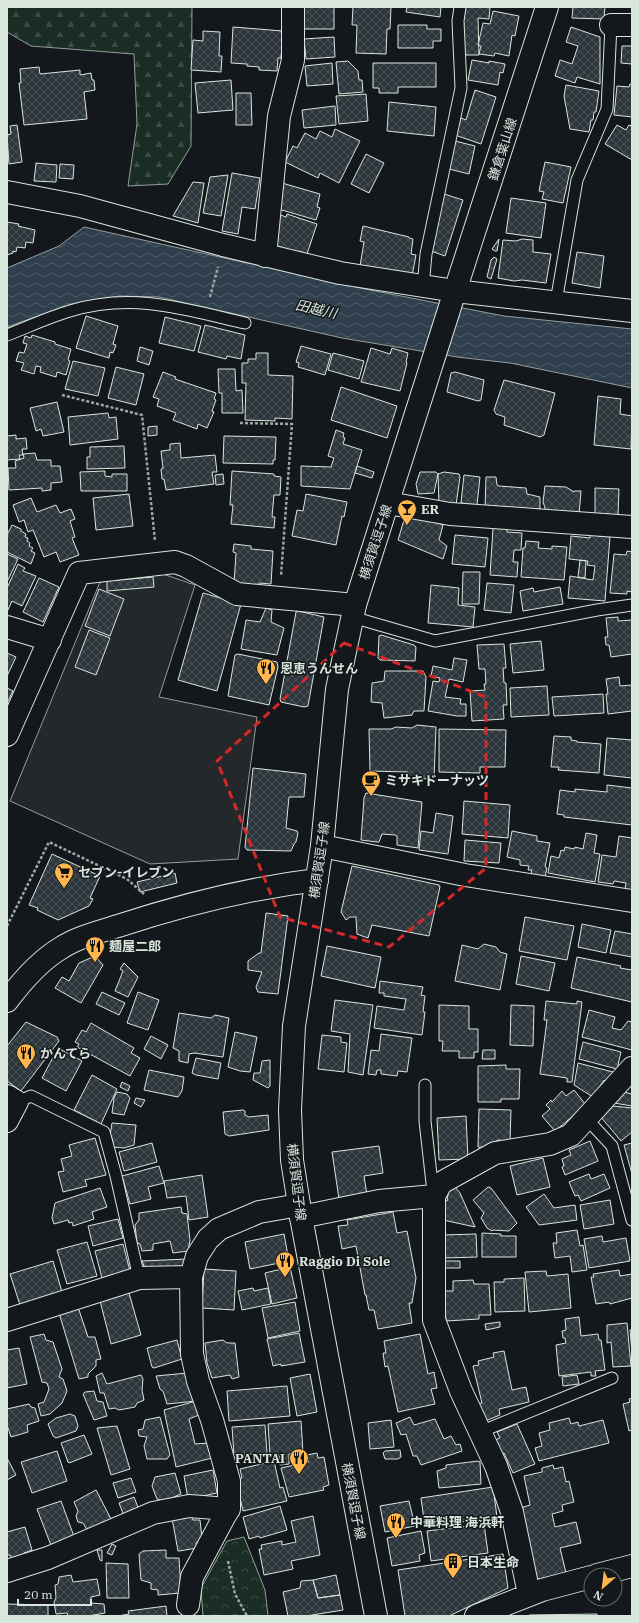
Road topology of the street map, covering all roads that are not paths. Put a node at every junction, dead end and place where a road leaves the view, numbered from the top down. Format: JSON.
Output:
{"nodes":[{"id":1,"x":293,"y":7,"type":"edge"},
{"id":2,"x":460,"y":7,"type":"edge"},
{"id":3,"x":547,"y":7,"type":"edge"},
{"id":4,"x":611,"y":25,"type":"joint"},
{"id":5,"x":632,"y":25,"type":"edge"},
{"id":6,"x":7,"y":192,"type":"edge"},
{"id":7,"x":265,"y":256,"type":"junction"},
{"id":8,"x":423,"y":287,"type":"junction"},
{"id":9,"x":454,"y":295,"type":"junction"},
{"id":10,"x":556,"y":302,"type":"junction"},
{"id":11,"x":632,"y":311,"type":"edge"},
{"id":12,"x":245,"y":323,"type":"dead end"},
{"id":13,"x":7,"y":335,"type":"edge"},
{"id":14,"x":388,"y":502,"type":"junction"},
{"id":15,"x":632,"y":527,"type":"edge"},
{"id":16,"x":632,"y":605,"type":"edge"},
{"id":17,"x":354,"y":611,"type":"junction"},
{"id":18,"x":7,"y":628,"type":"edge"},
{"id":19,"x":50,"y":640,"type":"junction"},
{"id":20,"x":7,"y":735,"type":"edge"},
{"id":21,"x":322,"y":846,"type":"junction"},
{"id":22,"x":317,"y":880,"type":"junction"},
{"id":23,"x":632,"y":901,"type":"edge"},
{"id":24,"x":7,"y":1001,"type":"edge"},
{"id":25,"x":632,"y":1068,"type":"edge"},
{"id":26,"x":425,"y":1085,"type":"dead end"},
{"id":27,"x":12,"y":1099,"type":"edge"},
{"id":28,"x":586,"y":1118,"type":"junction"},
{"id":29,"x":7,"y":1121,"type":"edge"},
{"id":30,"x":434,"y":1196,"type":"junction"},
{"id":31,"x":300,"y":1211,"type":"junction"},
{"id":32,"x":632,"y":1220,"type":"edge"},
{"id":33,"x":191,"y":1277,"type":"junction"},
{"id":34,"x":140,"y":1278,"type":"junction"},
{"id":35,"x":7,"y":1320,"type":"edge"},
{"id":36,"x":612,"y":1378,"type":"dead end"},
{"id":37,"x":480,"y":1432,"type":"junction"},
{"id":38,"x":229,"y":1509,"type":"junction"},
{"id":39,"x":7,"y":1571,"type":"edge"},
{"id":40,"x":583,"y":1579,"type":"edge"},
{"id":41,"x":529,"y":1594,"type":"junction"},
{"id":42,"x":188,"y":1611,"type":"edge"},
{"id":43,"x":371,"y":1615,"type":"edge"},
{"id":44,"x":476,"y":1616,"type":"edge"}],
"edges":[{"from":1,"to":7,"type":"street"},
{"from":2,"to":8,"type":"lane"},
{"from":3,"to":9,"type":"street","name":"鎌倉葉山線"},
{"from":4,"to":5,"type":"street"},
{"from":4,"to":10,"type":"lane"},
{"from":6,"to":7,"type":"street"},
{"from":7,"to":8,"type":"street"},
{"from":8,"to":9,"type":"street"},
{"from":9,"to":10,"type":"street"},
{"from":9,"to":14,"type":"street","name":"横須賀逗子線"},
{"from":10,"to":11,"type":"street"},
{"from":12,"to":13,"type":"lane"},
{"from":14,"to":15,"type":"street"},
{"from":14,"to":17,"type":"street","name":"横須賀逗子線"},
{"from":16,"to":17,"type":"lane"},
{"from":17,"to":19,"type":"street"},
{"from":17,"to":21,"type":"street","name":"横須賀逗子線"},
{"from":18,"to":19,"type":"street"},
{"from":19,"to":20,"type":"street"},
{"from":21,"to":22,"type":"street","name":"横須賀逗子線"},
{"from":21,"to":23,"type":"street"},
{"from":22,"to":24,"type":"street"},
{"from":22,"to":31,"type":"street","name":"横須賀逗子線"},
{"from":25,"to":28,"type":"street"},
{"from":26,"to":30,"type":"lane"},
{"from":27,"to":29,"type":"street"},
{"from":27,"to":34,"type":"lane"},
{"from":28,"to":30,"type":"street"},
{"from":28,"to":32,"type":"lane"},
{"from":30,"to":31,"type":"street"},
{"from":30,"to":37,"type":"street"},
{"from":31,"to":33,"type":"street"},
{"from":31,"to":43,"type":"street","name":"横須賀逗子線"},
{"from":33,"to":34,"type":"street"},
{"from":33,"to":38,"type":"street"},
{"from":34,"to":35,"type":"street"},
{"from":36,"to":37,"type":"lane"},
{"from":37,"to":41,"type":"street"},
{"from":38,"to":39,"type":"street"},
{"from":38,"to":42,"type":"street"},
{"from":40,"to":41,"type":"street"},
{"from":41,"to":44,"type":"street"}]}
